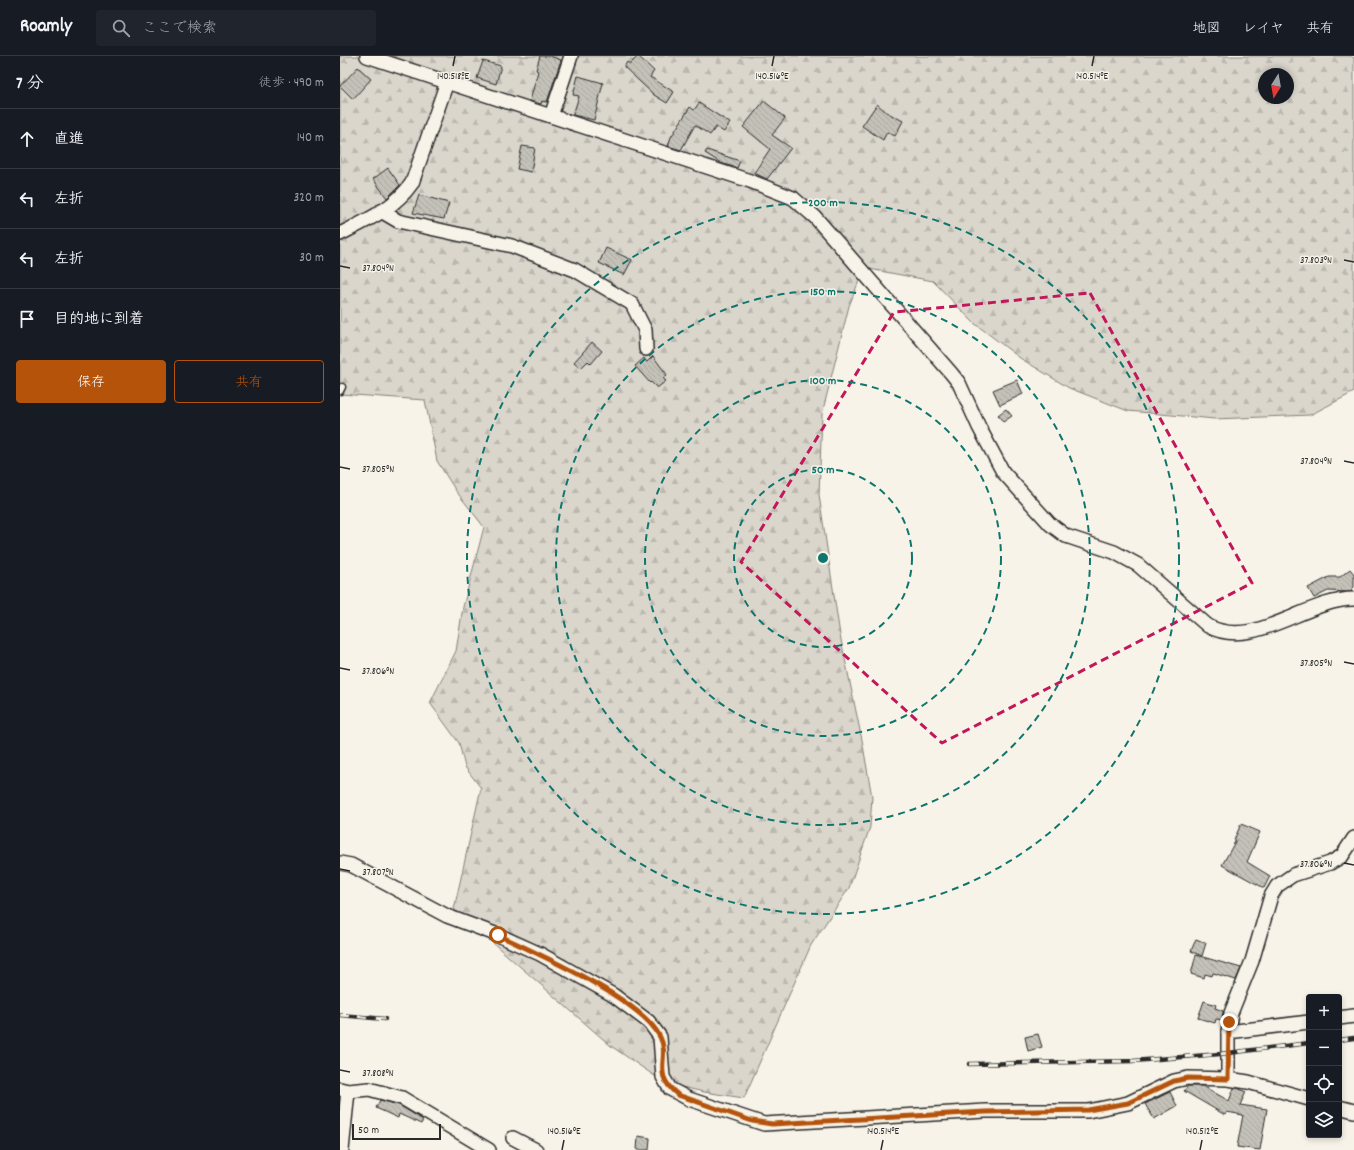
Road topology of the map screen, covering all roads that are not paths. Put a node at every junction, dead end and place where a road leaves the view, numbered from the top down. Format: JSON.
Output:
{"nodes":[{"id":1,"x":367,"y":56,"type":"edge"},
{"id":2,"x":571,"y":56,"type":"edge"},
{"id":3,"x":448,"y":82,"type":"junction"},
{"id":4,"x":551,"y":116,"type":"junction"},
{"id":5,"x":381,"y":211,"type":"junction"},
{"id":6,"x":340,"y":234,"type":"edge"},
{"id":7,"x":646,"y":349,"type":"dead end"},
{"id":8,"x":1354,"y":599,"type":"edge"},
{"id":9,"x":1354,"y":838,"type":"edge"},
{"id":10,"x":340,"y":863,"type":"edge"},
{"id":11,"x":1354,"y":1016,"type":"edge"},
{"id":12,"x":1342,"y":1018,"type":"edge"},
{"id":13,"x":1306,"y":1022,"type":"edge"},
{"id":14,"x":1228,"y":1032,"type":"junction"},
{"id":15,"x":1228,"y":1079,"type":"junction"},
{"id":16,"x":344,"y":1090,"type":"edge"},
{"id":17,"x":1306,"y":1097,"type":"edge"},
{"id":18,"x":1342,"y":1108,"type":"edge"},
{"id":19,"x":1354,"y":1111,"type":"edge"},
{"id":20,"x":513,"y":1138,"type":"dead end"},
{"id":21,"x":342,"y":1150,"type":"edge"},
{"id":22,"x":489,"y":1150,"type":"edge"},
{"id":23,"x":536,"y":1150,"type":"edge"}],
"edges":[{"from":1,"to":3,"type":"street"},
{"from":2,"to":4,"type":"street"},
{"from":3,"to":4,"type":"street"},
{"from":3,"to":5,"type":"street"},
{"from":4,"to":8,"type":"street"},
{"from":5,"to":6,"type":"street"},
{"from":5,"to":7,"type":"street"},
{"from":9,"to":14,"type":"street"},
{"from":10,"to":15,"type":"street"},
{"from":11,"to":12,"type":"street"},
{"from":13,"to":14,"type":"street"},
{"from":14,"to":15,"type":"street"},
{"from":15,"to":17,"type":"street"},
{"from":16,"to":21,"type":"street"},
{"from":16,"to":22,"type":"street"},
{"from":18,"to":19,"type":"street"},
{"from":20,"to":23,"type":"street"}]}
